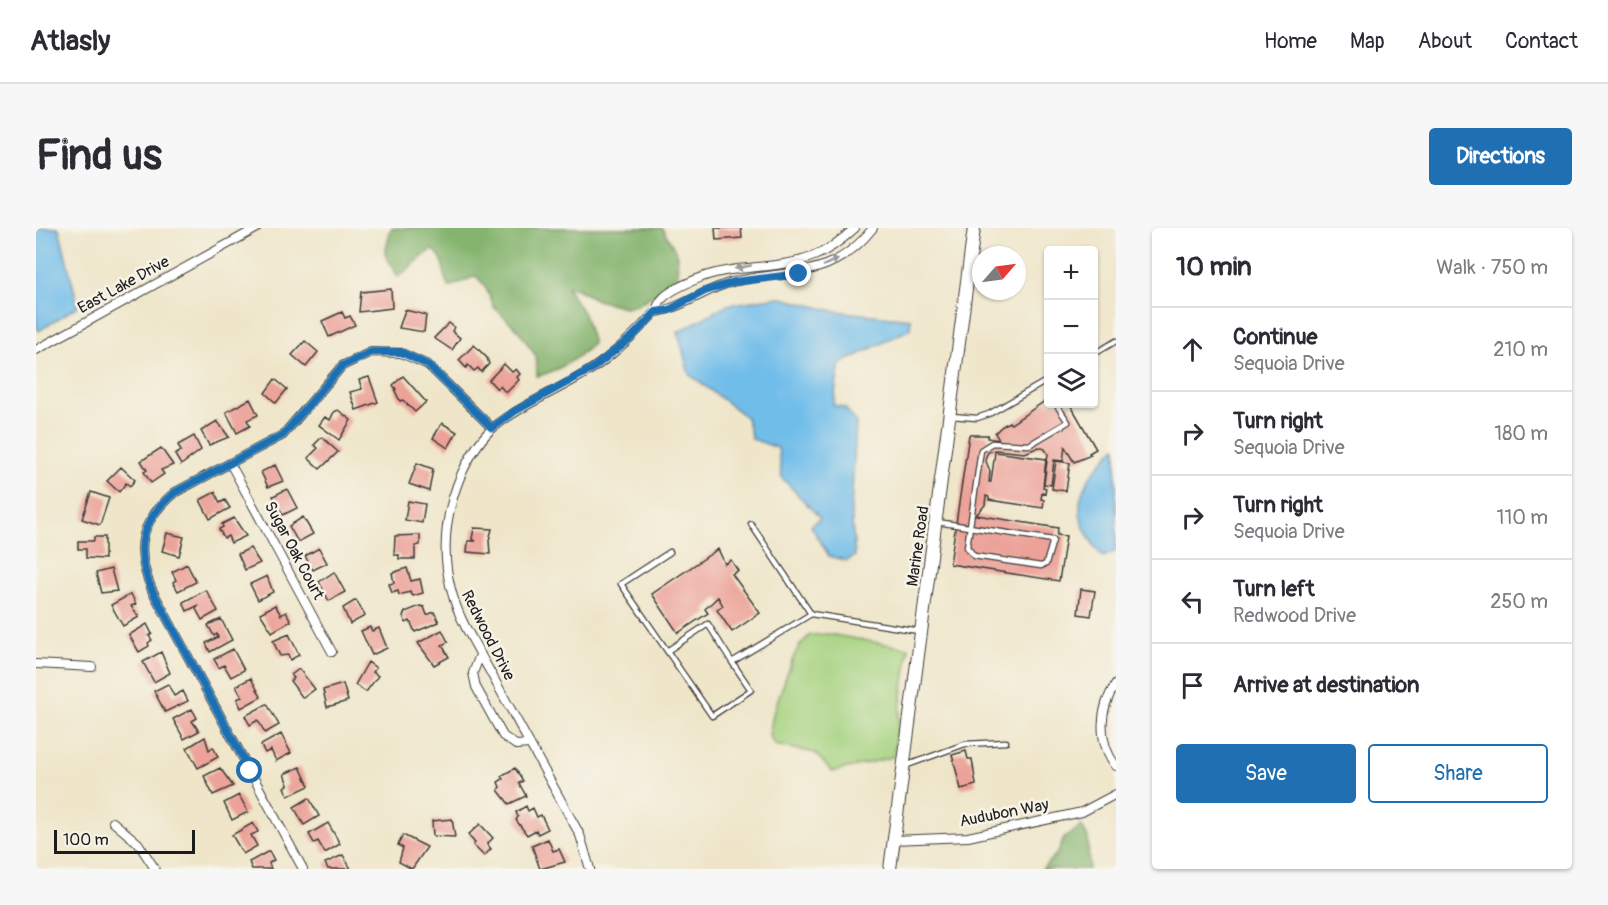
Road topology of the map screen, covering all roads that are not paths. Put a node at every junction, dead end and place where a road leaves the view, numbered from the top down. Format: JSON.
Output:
{"nodes":[{"id":1,"x":257,"y":228,"type":"edge"},
{"id":2,"x":855,"y":228,"type":"edge"},
{"id":3,"x":873,"y":228,"type":"edge"},
{"id":4,"x":974,"y":228,"type":"edge"},
{"id":5,"x":656,"y":312,"type":"junction"},
{"id":6,"x":1116,"y":341,"type":"edge"},
{"id":7,"x":36,"y":350,"type":"edge"},
{"id":8,"x":1098,"y":352,"type":"edge"},
{"id":9,"x":1044,"y":383,"type":"edge"},
{"id":10,"x":1059,"y":408,"type":"edge"},
{"id":11,"x":951,"y":416,"type":"junction"},
{"id":12,"x":492,"y":428,"type":"junction"},
{"id":13,"x":230,"y":463,"type":"junction"},
{"id":14,"x":937,"y":522,"type":"junction"},
{"id":15,"x":751,"y":524,"type":"dead end"},
{"id":16,"x":970,"y":527,"type":"junction"},
{"id":17,"x":670,"y":552,"type":"dead end"},
{"id":18,"x":811,"y":614,"type":"junction"},
{"id":19,"x":922,"y":632,"type":"junction"},
{"id":20,"x":667,"y":651,"type":"junction"},
{"id":21,"x":332,"y":652,"type":"dead end"},
{"id":22,"x":480,"y":655,"type":"junction"},
{"id":23,"x":732,"y":662,"type":"junction"},
{"id":24,"x":36,"y":664,"type":"edge"},
{"id":25,"x":92,"y":667,"type":"dead end"},
{"id":26,"x":1116,"y":684,"type":"edge"},
{"id":27,"x":1006,"y":741,"type":"dead end"},
{"id":28,"x":530,"y":744,"type":"junction"},
{"id":29,"x":1116,"y":766,"type":"edge"},
{"id":30,"x":902,"y":767,"type":"junction"},
{"id":31,"x":1116,"y":794,"type":"edge"},
{"id":32,"x":113,"y":822,"type":"dead end"},
{"id":33,"x":893,"y":840,"type":"junction"},
{"id":34,"x":155,"y":869,"type":"edge"},
{"id":35,"x":303,"y":869,"type":"edge"},
{"id":36,"x":591,"y":869,"type":"edge"},
{"id":37,"x":890,"y":869,"type":"edge"}],
"edges":[{"from":1,"to":7,"type":"street","name":"East Lake Drive"},
{"from":2,"to":5,"type":"street","name":"Redwood Drive","one_way":true},
{"from":5,"to":3,"type":"street","name":"Redwood Drive","one_way":true},
{"from":4,"to":11,"type":"main road","name":"Marine Road"},
{"from":5,"to":12,"type":"street","name":"Redwood Drive"},
{"from":6,"to":8,"type":"lane"},
{"from":9,"to":11,"type":"lane"},
{"from":10,"to":16,"type":"lane"},
{"from":11,"to":14,"type":"main road","name":"Marine Road"},
{"from":12,"to":13,"type":"street"},
{"from":12,"to":22,"type":"street","name":"Redwood Drive"},
{"from":13,"to":21,"type":"street","name":"Sugar Oak Court"},
{"from":13,"to":35,"type":"street"},
{"from":14,"to":16,"type":"lane"},
{"from":14,"to":19,"type":"main road","name":"Marine Road"},
{"from":15,"to":18,"type":"lane"},
{"from":16,"to":16,"type":"lane"},
{"from":17,"to":20,"type":"lane"},
{"from":18,"to":19,"type":"lane"},
{"from":18,"to":23,"type":"lane"},
{"from":19,"to":30,"type":"main road","name":"Marine Road"},
{"from":20,"to":23,"type":"lane"},
{"from":20,"to":23,"type":"lane"},
{"from":22,"to":28,"type":"street","name":"Redwood Drive"},
{"from":22,"to":28,"type":"street"},
{"from":24,"to":25,"type":"street"},
{"from":26,"to":29,"type":"street"},
{"from":27,"to":30,"type":"lane"},
{"from":28,"to":36,"type":"street","name":"Redwood Drive"},
{"from":30,"to":33,"type":"main road","name":"Marine Road"},
{"from":31,"to":33,"type":"street","name":"Audubon Way"},
{"from":32,"to":34,"type":"street"},
{"from":33,"to":37,"type":"main road","name":"Marine Road"}]}
